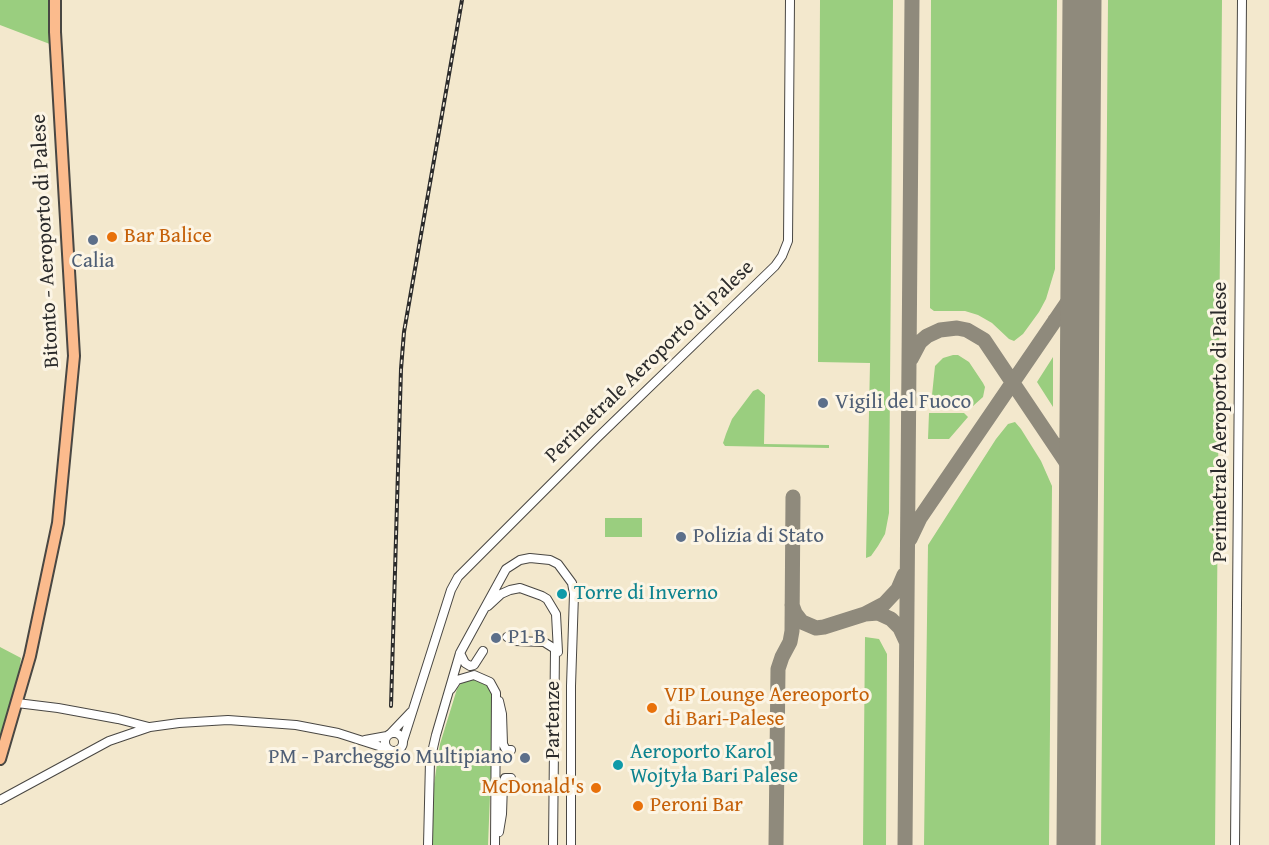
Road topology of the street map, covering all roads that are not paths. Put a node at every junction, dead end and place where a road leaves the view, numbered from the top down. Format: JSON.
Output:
{"nodes":[{"id":1,"x":55,"y":0,"type":"edge"},
{"id":2,"x":790,"y":0,"type":"edge"},
{"id":3,"x":1242,"y":0,"type":"edge"},
{"id":4,"x":469,"y":635,"type":"junction"},
{"id":5,"x":507,"y":637,"type":"dead end"},
{"id":6,"x":483,"y":651,"type":"dead end"},
{"id":7,"x":460,"y":653,"type":"junction"},
{"id":8,"x":558,"y":684,"type":"dead end"},
{"id":9,"x":496,"y":693,"type":"junction"},
{"id":10,"x":446,"y":699,"type":"junction"},
{"id":11,"x":17,"y":703,"type":"junction"},
{"id":12,"x":414,"y":708,"type":"junction"},
{"id":13,"x":150,"y":727,"type":"junction"},
{"id":14,"x":389,"y":734,"type":"junction"},
{"id":15,"x":365,"y":740,"type":"junction"},
{"id":16,"x":403,"y":741,"type":"junction"},
{"id":17,"x":388,"y":749,"type":"junction"},
{"id":18,"x":511,"y":750,"type":"dead end"},
{"id":19,"x":0,"y":759,"type":"edge"},
{"id":20,"x":511,"y":778,"type":"dead end"},
{"id":21,"x":0,"y":800,"type":"edge"},
{"id":22,"x":428,"y":845,"type":"edge"},
{"id":23,"x":496,"y":845,"type":"edge"},
{"id":24,"x":553,"y":845,"type":"edge"},
{"id":25,"x":571,"y":845,"type":"edge"},
{"id":26,"x":1235,"y":845,"type":"edge"}],
"edges":[{"from":1,"to":11,"type":"main road","name":"Bitonto - Aeroporto di Palese"},
{"from":2,"to":12,"type":"street","name":"Perimetrale Aeroporto di Palese"},
{"from":3,"to":26,"type":"street","name":"Perimetrale Aeroporto di Palese"},
{"from":4,"to":7,"type":"street"},
{"from":4,"to":8,"type":"street"},
{"from":4,"to":25,"type":"street","name":"Partenze"},
{"from":5,"to":24,"type":"street"},
{"from":6,"to":7,"type":"street"},
{"from":7,"to":10,"type":"street"},
{"from":9,"to":10,"type":"street"},
{"from":9,"to":18,"type":"street"},
{"from":9,"to":23,"type":"street"},
{"from":10,"to":22,"type":"street"},
{"from":11,"to":13,"type":"street"},
{"from":11,"to":19,"type":"main road","name":"Bitonto - Aeroporto di Palese"},
{"from":12,"to":14,"type":"street","name":"Perimetrale Aeroporto di Palese"},
{"from":12,"to":16,"type":"street","name":"Perimetrale Aeroporto di Palese"},
{"from":13,"to":15,"type":"street"},
{"from":13,"to":21,"type":"street"},
{"from":14,"to":15,"type":"street"},
{"from":14,"to":16,"type":"street"},
{"from":14,"to":17,"type":"street"},
{"from":15,"to":17,"type":"street"},
{"from":16,"to":17,"type":"street"},
{"from":20,"to":23,"type":"street"}]}
